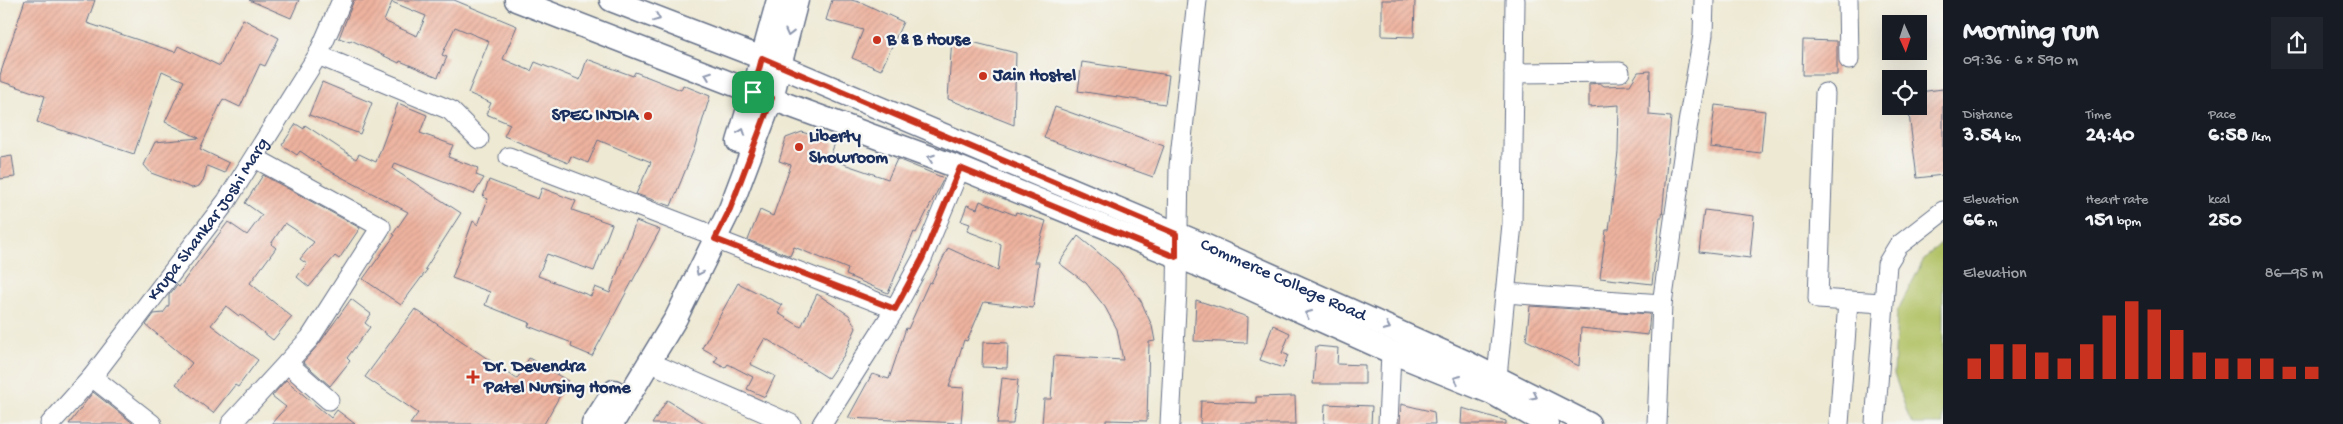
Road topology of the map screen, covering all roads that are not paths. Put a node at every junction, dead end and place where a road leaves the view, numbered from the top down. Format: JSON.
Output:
{"nodes":[{"id":1,"x":342,"y":0,"type":"edge"},
{"id":2,"x":516,"y":0,"type":"edge"},
{"id":3,"x":612,"y":0,"type":"edge"},
{"id":4,"x":778,"y":0,"type":"edge"},
{"id":5,"x":797,"y":0,"type":"edge"},
{"id":6,"x":1197,"y":0,"type":"edge"},
{"id":7,"x":1515,"y":0,"type":"edge"},
{"id":8,"x":1704,"y":0,"type":"edge"},
{"id":9,"x":1848,"y":0,"type":"edge"},
{"id":10,"x":318,"y":56,"type":"junction"},
{"id":11,"x":1849,"y":60,"type":"dead end"},
{"id":12,"x":771,"y":62,"type":"junction"},
{"id":13,"x":1514,"y":72,"type":"junction"},
{"id":14,"x":1620,"y":72,"type":"dead end"},
{"id":15,"x":1825,"y":93,"type":"dead end"},
{"id":16,"x":762,"y":95,"type":"junction"},
{"id":17,"x":479,"y":139,"type":"dead end"},
{"id":18,"x":509,"y":157,"type":"dead end"},
{"id":19,"x":255,"y":158,"type":"junction"},
{"id":20,"x":960,"y":168,"type":"junction"},
{"id":21,"x":1943,"y":211,"type":"edge"},
{"id":22,"x":1176,"y":234,"type":"junction"},
{"id":23,"x":708,"y":235,"type":"junction"},
{"id":24,"x":1176,"y":257,"type":"junction"},
{"id":25,"x":1505,"y":293,"type":"junction"},
{"id":26,"x":1848,"y":302,"type":"junction"},
{"id":27,"x":1883,"y":303,"type":"junction"},
{"id":28,"x":1662,"y":304,"type":"junction"},
{"id":29,"x":895,"y":309,"type":"junction"},
{"id":30,"x":1391,"y":352,"type":"junction"},
{"id":31,"x":649,"y":362,"type":"junction"},
{"id":32,"x":287,"y":363,"type":"junction"},
{"id":33,"x":92,"y":377,"type":"junction"},
{"id":34,"x":1494,"y":385,"type":"junction"},
{"id":35,"x":329,"y":400,"type":"dead end"},
{"id":36,"x":50,"y":424,"type":"edge"},
{"id":37,"x":152,"y":424,"type":"edge"},
{"id":38,"x":230,"y":424,"type":"edge"},
{"id":39,"x":593,"y":424,"type":"edge"},
{"id":40,"x":612,"y":424,"type":"edge"},
{"id":41,"x":791,"y":424,"type":"edge"},
{"id":42,"x":822,"y":424,"type":"edge"},
{"id":43,"x":1170,"y":424,"type":"edge"},
{"id":44,"x":1388,"y":424,"type":"edge"},
{"id":45,"x":1547,"y":424,"type":"edge"},
{"id":46,"x":1589,"y":424,"type":"edge"},
{"id":47,"x":1657,"y":424,"type":"edge"},
{"id":48,"x":1839,"y":424,"type":"edge"},
{"id":49,"x":1875,"y":424,"type":"edge"}],
"edges":[{"from":1,"to":10,"type":"street","name":"Krupa Shankar Joshi Marg"},
{"from":16,"to":2,"type":"main road","name":"Commerce College Road","one_way":true},
{"from":3,"to":12,"type":"main road","name":"Commerce College Road","one_way":true},
{"from":4,"to":12,"type":"main road"},
{"from":5,"to":12,"type":"main road","one_way":true},
{"from":6,"to":22,"type":"street"},
{"from":7,"to":13,"type":"street"},
{"from":8,"to":28,"type":"street"},
{"from":9,"to":11,"type":"street"},
{"from":10,"to":17,"type":"street"},
{"from":10,"to":19,"type":"street","name":"Krupa Shankar Joshi Marg"},
{"from":12,"to":16,"type":"main road"},
{"from":12,"to":22,"type":"main road","name":"Commerce College Road"},
{"from":13,"to":14,"type":"street"},
{"from":13,"to":25,"type":"street"},
{"from":15,"to":26,"type":"street"},
{"from":20,"to":16,"type":"main road","name":"Commerce College Road","one_way":true},
{"from":16,"to":23,"type":"main road"},
{"from":18,"to":23,"type":"street"},
{"from":19,"to":32,"type":"street"},
{"from":19,"to":33,"type":"street","name":"Krupa Shankar Joshi Marg"},
{"from":20,"to":24,"type":"main road","name":"Commerce College Road"},
{"from":20,"to":29,"type":"street"},
{"from":21,"to":27,"type":"street"},
{"from":22,"to":24,"type":"street"},
{"from":22,"to":34,"type":"main road","name":"Commerce College Road","one_way":true},
{"from":23,"to":29,"type":"street"},
{"from":23,"to":31,"type":"main road","one_way":true},
{"from":23,"to":39,"type":"main road"},
{"from":30,"to":24,"type":"main road","name":"Commerce College Road","one_way":true},
{"from":24,"to":43,"type":"street"},
{"from":25,"to":28,"type":"street"},
{"from":25,"to":34,"type":"street"},
{"from":26,"to":27,"type":"street"},
{"from":26,"to":48,"type":"street"},
{"from":27,"to":49,"type":"street"},
{"from":28,"to":47,"type":"street"},
{"from":29,"to":42,"type":"street"},
{"from":34,"to":30,"type":"main road","name":"Commerce College Road","one_way":true},
{"from":30,"to":44,"type":"street"},
{"from":31,"to":40,"type":"main road"},
{"from":31,"to":41,"type":"street"},
{"from":32,"to":35,"type":"street"},
{"from":32,"to":38,"type":"street"},
{"from":33,"to":36,"type":"street","name":"Krupa Shankar Joshi Marg"},
{"from":33,"to":37,"type":"street"},
{"from":34,"to":45,"type":"main road","name":"Commerce College Road"},
{"from":34,"to":46,"type":"main road","name":"Commerce College Road","one_way":true}]}
